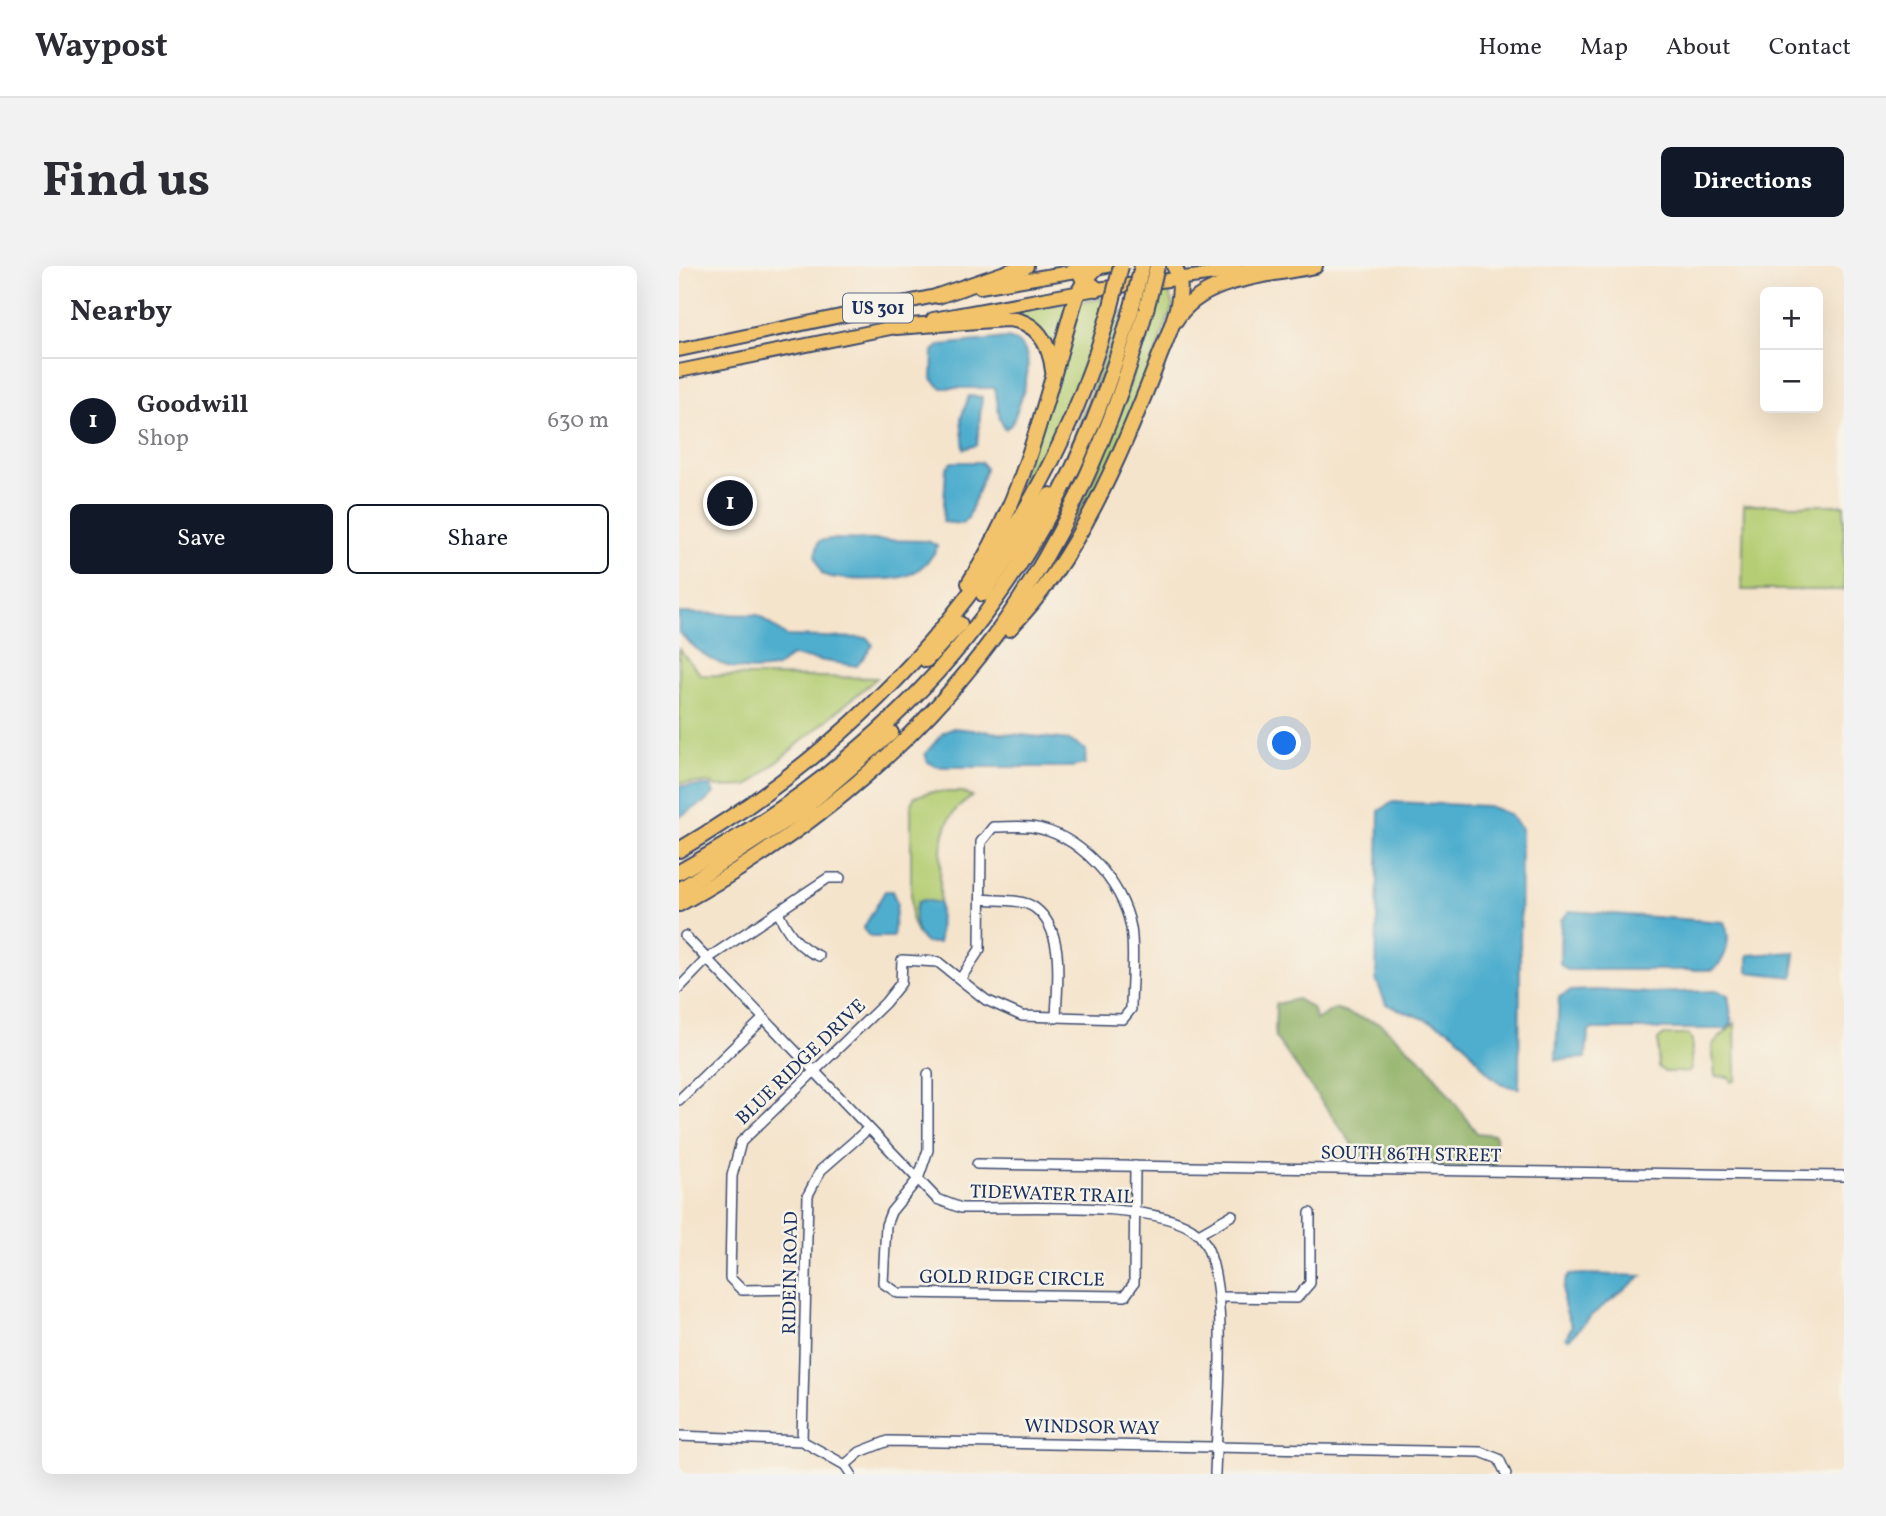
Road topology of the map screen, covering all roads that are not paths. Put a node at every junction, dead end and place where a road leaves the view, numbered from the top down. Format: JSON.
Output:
{"nodes":[{"id":1,"x":1026,"y":266,"type":"edge"},
{"id":2,"x":1121,"y":266,"type":"edge"},
{"id":3,"x":1142,"y":266,"type":"edge"},
{"id":4,"x":1157,"y":266,"type":"edge"},
{"id":5,"x":1277,"y":266,"type":"edge"},
{"id":6,"x":1315,"y":266,"type":"edge"},
{"id":7,"x":1102,"y":267,"type":"edge"},
{"id":8,"x":1174,"y":271,"type":"edge"},
{"id":9,"x":1083,"y":279,"type":"edge"},
{"id":10,"x":938,"y":296,"type":"junction"},
{"id":11,"x":1140,"y":306,"type":"junction"},
{"id":12,"x":896,"y":327,"type":"junction"},
{"id":13,"x":1168,"y":332,"type":"junction"},
{"id":14,"x":679,"y":350,"type":"edge"},
{"id":15,"x":679,"y":371,"type":"edge"},
{"id":16,"x":1053,"y":375,"type":"junction"},
{"id":17,"x":1089,"y":431,"type":"junction"},
{"id":18,"x":937,"y":635,"type":"junction"},
{"id":19,"x":987,"y":648,"type":"junction"},
{"id":20,"x":892,"y":688,"type":"junction"},
{"id":21,"x":908,"y":711,"type":"junction"},
{"id":22,"x":679,"y":850,"type":"edge"},
{"id":23,"x":679,"y":872,"type":"edge"},
{"id":24,"x":840,"y":878,"type":"dead end"},
{"id":25,"x":679,"y":890,"type":"edge"},
{"id":26,"x":981,"y":899,"type":"junction"},
{"id":27,"x":679,"y":904,"type":"edge"},
{"id":28,"x":779,"y":914,"type":"junction"},
{"id":29,"x":685,"y":936,"type":"dead end"},
{"id":30,"x":819,"y":956,"type":"dead end"},
{"id":31,"x":707,"y":960,"type":"junction"},
{"id":32,"x":961,"y":978,"type":"junction"},
{"id":33,"x":679,"y":988,"type":"edge"},
{"id":34,"x":1056,"y":1018,"type":"junction"},
{"id":35,"x":763,"y":1019,"type":"junction"},
{"id":36,"x":813,"y":1072,"type":"junction"},
{"id":37,"x":929,"y":1074,"type":"dead end"},
{"id":38,"x":679,"y":1100,"type":"edge"},
{"id":39,"x":868,"y":1129,"type":"junction"},
{"id":40,"x":977,"y":1164,"type":"dead end"},
{"id":41,"x":1135,"y":1166,"type":"junction"},
{"id":42,"x":1844,"y":1176,"type":"edge"},
{"id":43,"x":918,"y":1179,"type":"junction"},
{"id":44,"x":1134,"y":1212,"type":"junction"},
{"id":45,"x":1310,"y":1213,"type":"dead end"},
{"id":46,"x":1232,"y":1215,"type":"dead end"},
{"id":47,"x":1199,"y":1234,"type":"junction"},
{"id":48,"x":806,"y":1289,"type":"junction"},
{"id":49,"x":1220,"y":1297,"type":"junction"},
{"id":50,"x":679,"y":1436,"type":"edge"},
{"id":51,"x":802,"y":1441,"type":"junction"},
{"id":52,"x":1215,"y":1445,"type":"junction"},
{"id":53,"x":845,"y":1465,"type":"junction"},
{"id":54,"x":851,"y":1474,"type":"edge"},
{"id":55,"x":1215,"y":1474,"type":"edge"},
{"id":56,"x":1506,"y":1474,"type":"edge"}],
"edges":[{"from":1,"to":10,"type":"highway"},
{"from":2,"to":18,"type":"highway","bridge":true},
{"from":3,"to":11,"type":"highway","bridge":true},
{"from":4,"to":11,"type":"highway","bridge":true},
{"from":5,"to":8,"type":"main road","number":"US 301"},
{"from":6,"to":13,"type":"highway"},
{"from":7,"to":9,"type":"highway"},
{"from":8,"to":9,"type":"main road","number":"US 301"},
{"from":8,"to":13,"type":"highway"},
{"from":9,"to":10,"type":"main road","number":"US 301"},
{"from":9,"to":12,"type":"main road","number":"US 301"},
{"from":9,"to":16,"type":"highway"},
{"from":10,"to":14,"type":"main road","number":"US 301"},
{"from":11,"to":17,"type":"highway"},
{"from":11,"to":19,"type":"highway"},
{"from":12,"to":15,"type":"main road","number":"US 301"},
{"from":12,"to":16,"type":"highway"},
{"from":13,"to":19,"type":"highway"},
{"from":16,"to":18,"type":"highway"},
{"from":17,"to":20,"type":"highway"},
{"from":17,"to":21,"type":"highway"},
{"from":18,"to":20,"type":"highway"},
{"from":19,"to":27,"type":"highway"},
{"from":20,"to":22,"type":"highway"},
{"from":21,"to":23,"type":"highway"},
{"from":21,"to":25,"type":"highway"},
{"from":24,"to":28,"type":"street"},
{"from":26,"to":32,"type":"street"},
{"from":26,"to":34,"type":"street"},
{"from":26,"to":34,"type":"street"},
{"from":28,"to":30,"type":"street"},
{"from":28,"to":31,"type":"street"},
{"from":29,"to":31,"type":"street","name":"TIDEWATER TRAIL"},
{"from":31,"to":33,"type":"street"},
{"from":31,"to":35,"type":"street","name":"TIDEWATER TRAIL"},
{"from":32,"to":34,"type":"street"},
{"from":32,"to":36,"type":"street","name":"BLUE RIDGE DRIVE"},
{"from":35,"to":36,"type":"street","name":"TIDEWATER TRAIL"},
{"from":35,"to":38,"type":"street"},
{"from":36,"to":39,"type":"street","name":"TIDEWATER TRAIL"},
{"from":36,"to":48,"type":"street","name":"BLUE RIDGE DRIVE"},
{"from":37,"to":43,"type":"street"},
{"from":39,"to":43,"type":"street","name":"TIDEWATER TRAIL"},
{"from":39,"to":48,"type":"street","name":"RIDEIN ROAD"},
{"from":40,"to":41,"type":"street","name":"SOUTH 86TH STREET"},
{"from":41,"to":42,"type":"street","name":"SOUTH 86TH STREET"},
{"from":41,"to":44,"type":"street","name":"GOLD RIDGE CIRCLE"},
{"from":43,"to":44,"type":"street","name":"TIDEWATER TRAIL"},
{"from":43,"to":44,"type":"street","name":"GOLD RIDGE CIRCLE"},
{"from":44,"to":47,"type":"street","name":"TIDEWATER TRAIL"},
{"from":45,"to":49,"type":"street"},
{"from":46,"to":47,"type":"street"},
{"from":47,"to":49,"type":"street"},
{"from":48,"to":51,"type":"street","name":"RIDEIN ROAD"},
{"from":49,"to":52,"type":"street"},
{"from":50,"to":51,"type":"street"},
{"from":51,"to":53,"type":"street"},
{"from":52,"to":53,"type":"street","name":"WINDSOR WAY"},
{"from":52,"to":55,"type":"street"},
{"from":52,"to":56,"type":"street","name":"WINDSOR WAY"},
{"from":53,"to":54,"type":"street"}]}
